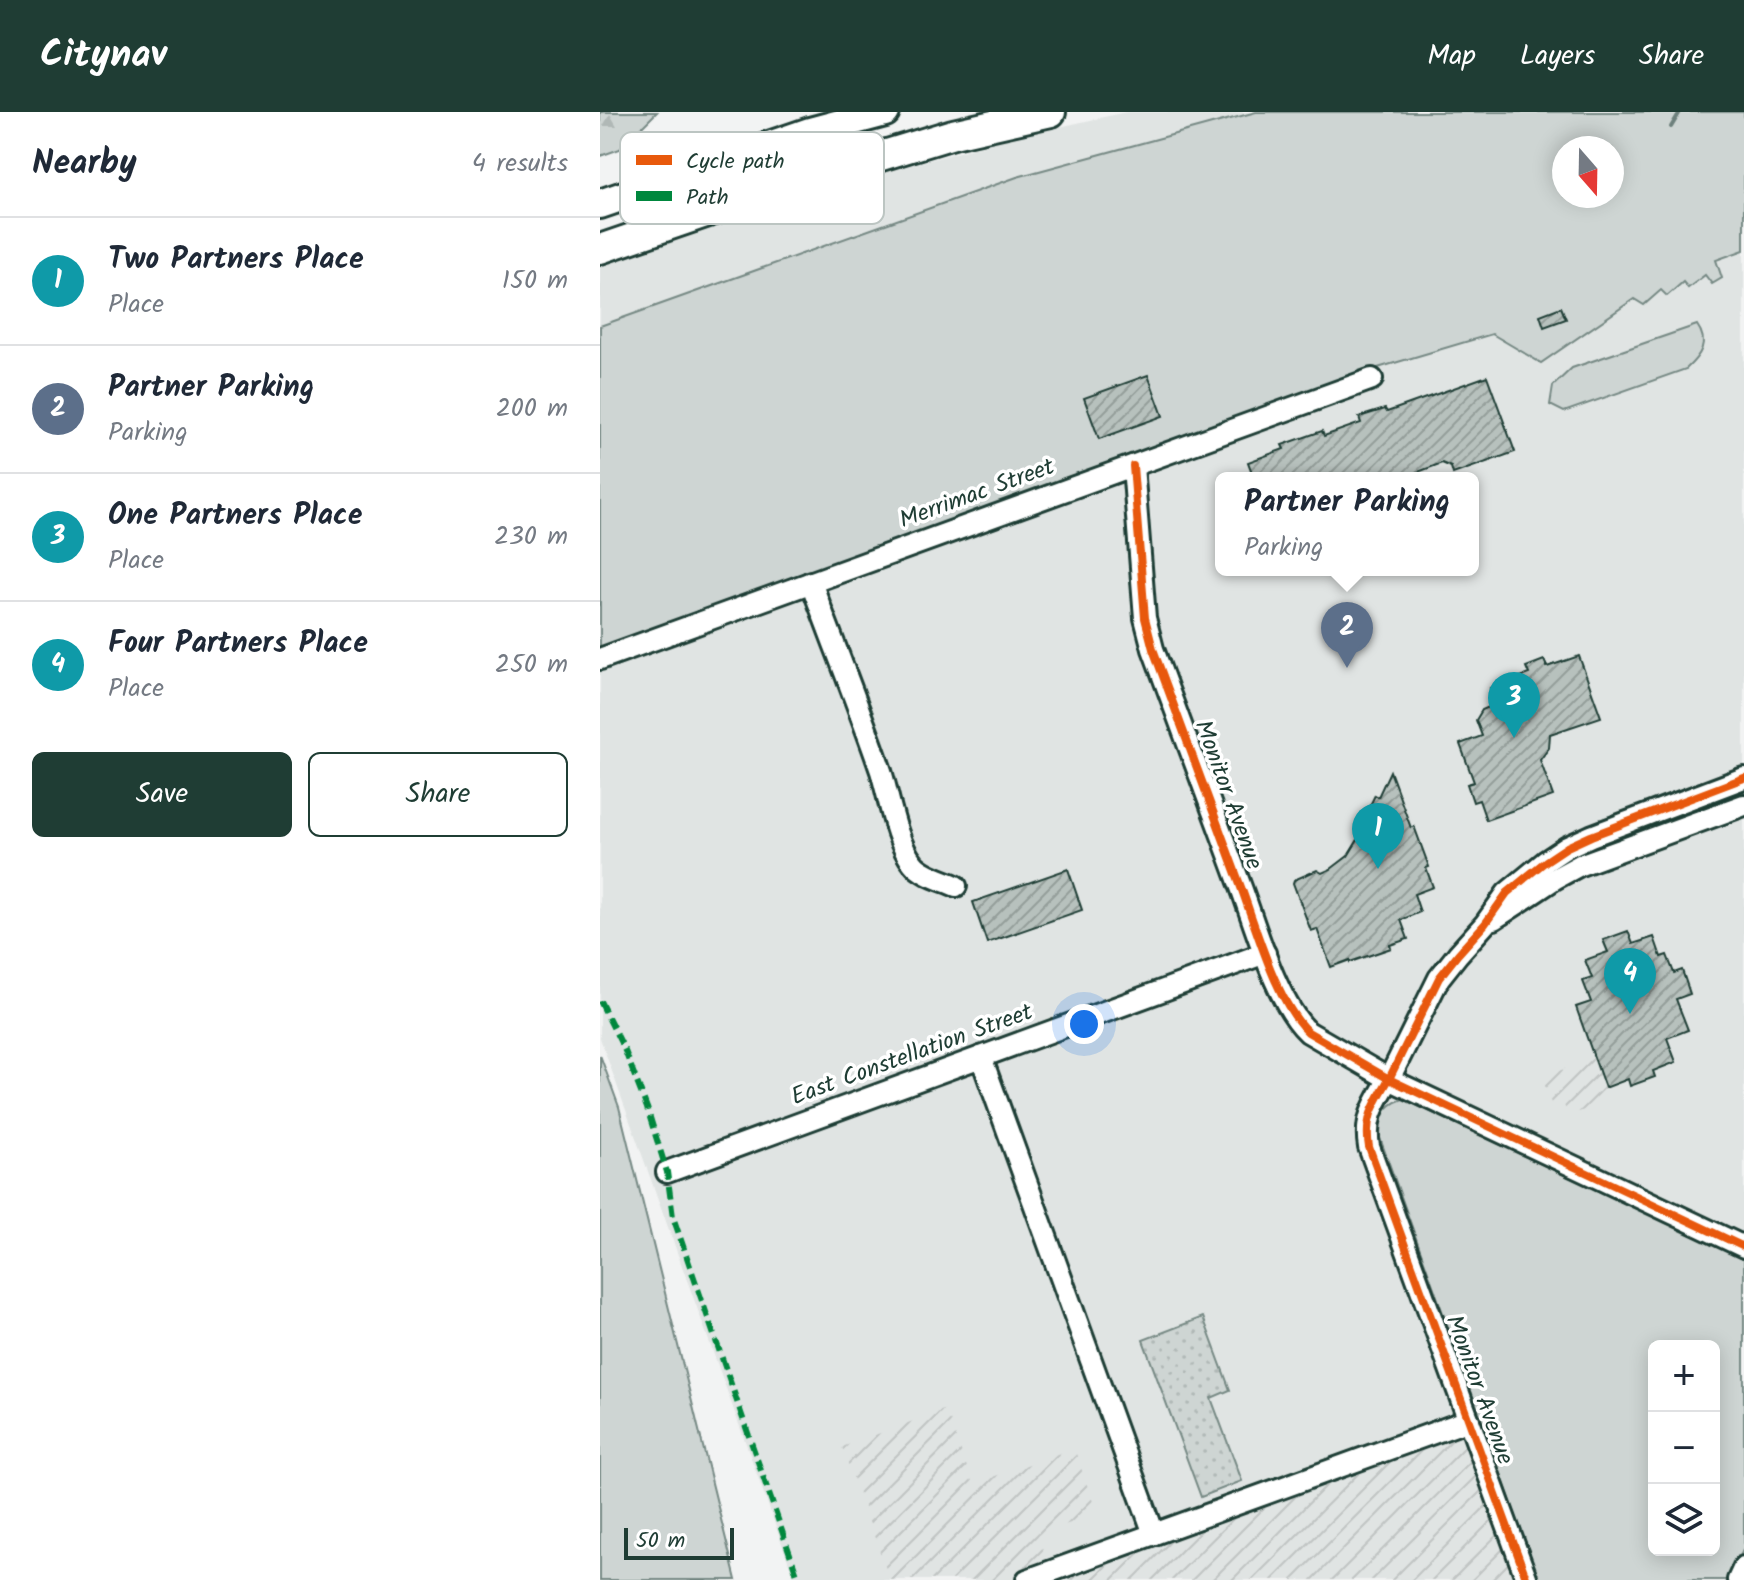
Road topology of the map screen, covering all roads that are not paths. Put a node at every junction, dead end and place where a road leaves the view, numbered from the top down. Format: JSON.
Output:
{"nodes":[{"id":1,"x":885,"y":112,"type":"edge"},
{"id":2,"x":1051,"y":112,"type":"edge"},
{"id":3,"x":810,"y":132,"type":"edge"},
{"id":4,"x":884,"y":155,"type":"edge"},
{"id":5,"x":620,"y":197,"type":"edge"},
{"id":6,"x":600,"y":204,"type":"edge"},
{"id":7,"x":673,"y":224,"type":"edge"},
{"id":8,"x":600,"y":249,"type":"edge"},
{"id":9,"x":1372,"y":379,"type":"dead end"},
{"id":10,"x":1133,"y":466,"type":"junction"},
{"id":11,"x":811,"y":582,"type":"junction"},
{"id":12,"x":600,"y":659,"type":"edge"},
{"id":13,"x":1744,"y":778,"type":"edge"},
{"id":14,"x":1744,"y":805,"type":"edge"},
{"id":15,"x":956,"y":886,"type":"dead end"},
{"id":16,"x":1485,"y":924,"type":"junction"},
{"id":17,"x":1265,"y":953,"type":"junction"},
{"id":18,"x":981,"y":1057,"type":"junction"},
{"id":19,"x":1389,"y":1079,"type":"junction"},
{"id":20,"x":667,"y":1172,"type":"dead end"},
{"id":21,"x":1744,"y":1247,"type":"edge"},
{"id":22,"x":1469,"y":1420,"type":"junction"},
{"id":23,"x":1154,"y":1534,"type":"junction"},
{"id":24,"x":1744,"y":1567,"type":"edge"},
{"id":25,"x":1027,"y":1580,"type":"edge"},
{"id":26,"x":1527,"y":1580,"type":"edge"},
{"id":27,"x":1738,"y":1580,"type":"edge"}],
"edges":[{"from":1,"to":3,"type":"highway"},
{"from":2,"to":4,"type":"highway"},
{"from":5,"to":6,"type":"highway"},
{"from":7,"to":8,"type":"highway"},
{"from":9,"to":10,"type":"street","name":"Merrimac Street"},
{"from":10,"to":11,"type":"street","name":"Merrimac Street"},
{"from":10,"to":17,"type":"street","name":"Monitor Avenue"},
{"from":11,"to":12,"type":"street","name":"Merrimac Street"},
{"from":11,"to":15,"type":"street"},
{"from":13,"to":16,"type":"street"},
{"from":14,"to":16,"type":"street"},
{"from":16,"to":19,"type":"street"},
{"from":17,"to":18,"type":"street","name":"East Constellation Street"},
{"from":17,"to":19,"type":"street","name":"Monitor Avenue"},
{"from":18,"to":20,"type":"street","name":"East Constellation Street"},
{"from":18,"to":23,"type":"street"},
{"from":19,"to":21,"type":"street","name":"Monitor Avenue"},
{"from":19,"to":22,"type":"street","name":"Monitor Avenue"},
{"from":22,"to":23,"type":"street"},
{"from":22,"to":26,"type":"street","name":"Monitor Avenue"},
{"from":23,"to":25,"type":"street"},
{"from":24,"to":27,"type":"street"}]}
